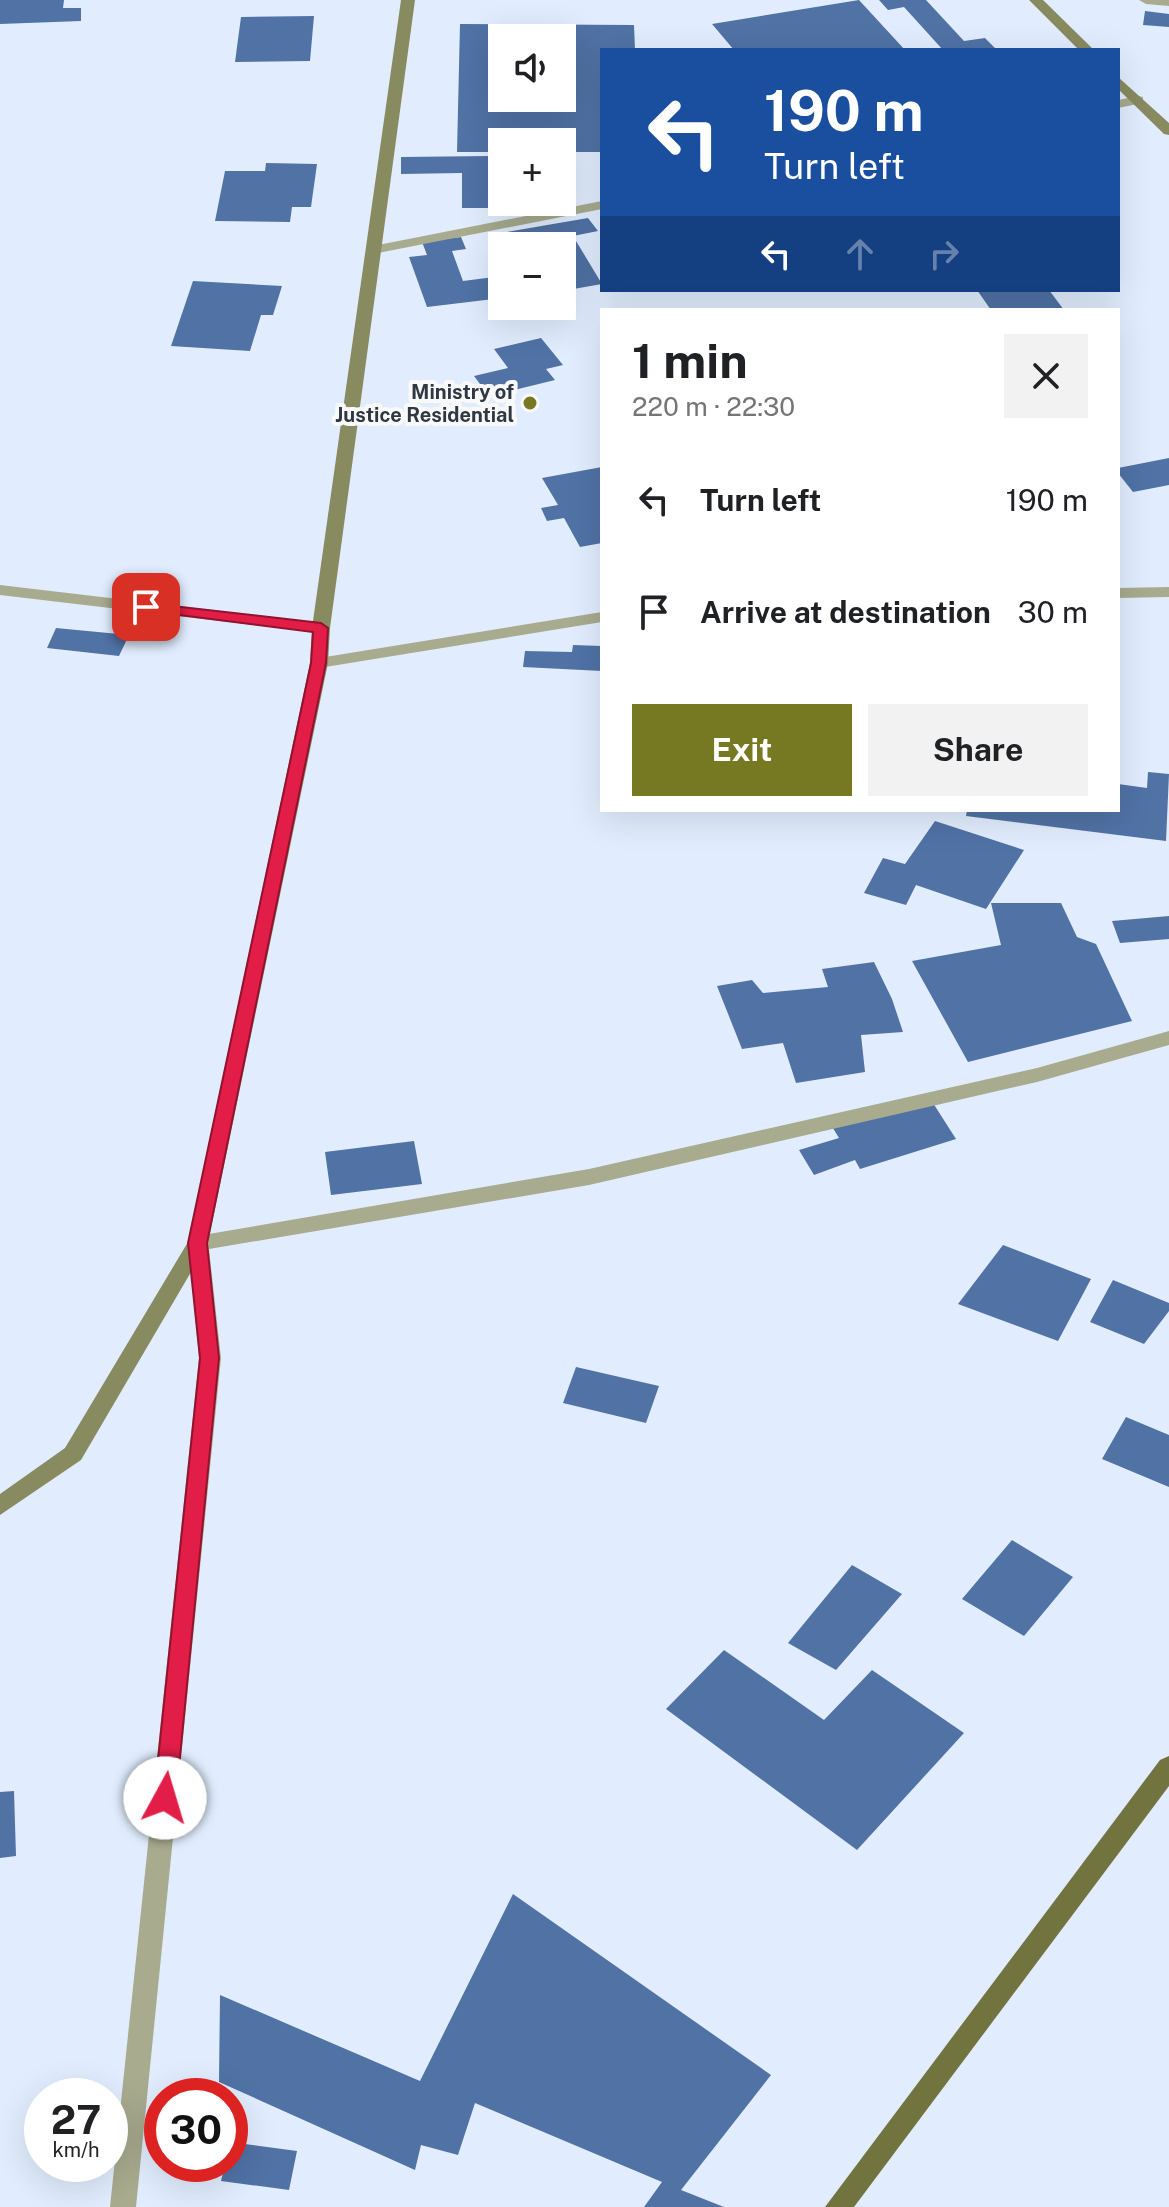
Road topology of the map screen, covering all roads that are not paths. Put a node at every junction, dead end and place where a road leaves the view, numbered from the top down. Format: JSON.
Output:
{"nodes":[{"id":1,"x":408,"y":0,"type":"edge"},
{"id":2,"x":1036,"y":0,"type":"edge"},
{"id":3,"x":1146,"y":0,"type":"edge"},
{"id":4,"x":1169,"y":2,"type":"edge"},
{"id":5,"x":1085,"y":48,"type":"edge"},
{"id":6,"x":1120,"y":83,"type":"edge"},
{"id":7,"x":1138,"y":100,"type":"junction"},
{"id":8,"x":1120,"y":104,"type":"edge"},
{"id":9,"x":1169,"y":131,"type":"edge"},
{"id":10,"x":600,"y":205,"type":"edge"},
{"id":11,"x":373,"y":250,"type":"junction"},
{"id":12,"x":0,"y":590,"type":"edge"},
{"id":13,"x":1169,"y":592,"type":"edge"},
{"id":14,"x":1120,"y":593,"type":"edge"},
{"id":15,"x":600,"y":617,"type":"edge"},
{"id":16,"x":321,"y":628,"type":"junction"},
{"id":17,"x":319,"y":663,"type":"junction"},
{"id":18,"x":1169,"y":1038,"type":"edge"},
{"id":19,"x":198,"y":1243,"type":"junction"},
{"id":20,"x":0,"y":1506,"type":"edge"},
{"id":21,"x":1169,"y":1767,"type":"edge"},
{"id":22,"x":123,"y":2207,"type":"edge"},
{"id":23,"x":838,"y":2207,"type":"edge"}],
"edges":[{"from":1,"to":11,"type":"street"},
{"from":2,"to":5,"type":"street"},
{"from":3,"to":4,"type":"street"},
{"from":6,"to":7,"type":"street"},
{"from":7,"to":8,"type":"street"},
{"from":7,"to":9,"type":"street"},
{"from":10,"to":11,"type":"street"},
{"from":11,"to":16,"type":"street"},
{"from":12,"to":16,"type":"street"},
{"from":13,"to":14,"type":"street"},
{"from":15,"to":17,"type":"street"},
{"from":16,"to":17,"type":"street"},
{"from":17,"to":19,"type":"street"},
{"from":18,"to":19,"type":"street"},
{"from":19,"to":20,"type":"street"},
{"from":19,"to":22,"type":"street"},
{"from":21,"to":23,"type":"main road"}]}
